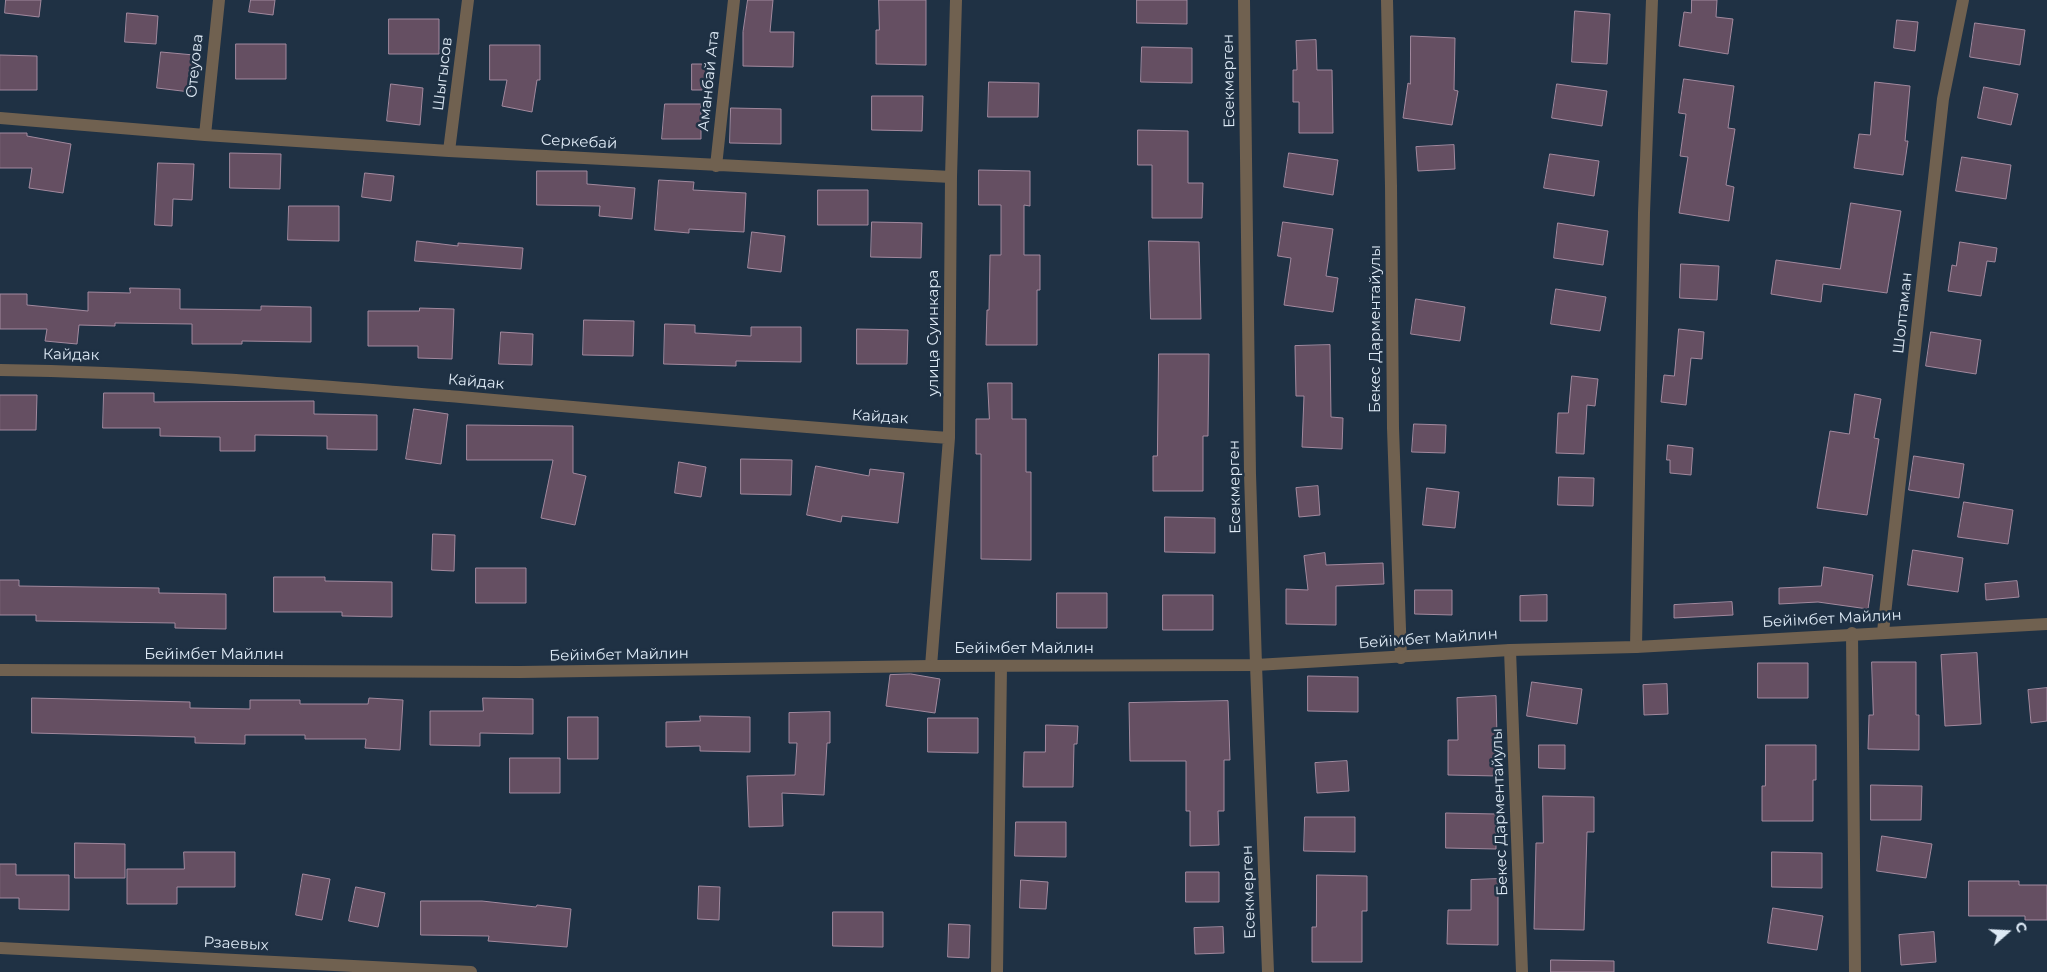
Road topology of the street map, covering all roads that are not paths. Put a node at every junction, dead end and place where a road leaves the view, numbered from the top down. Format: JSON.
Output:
{"nodes":[{"id":1,"x":219,"y":0,"type":"edge"},
{"id":2,"x":468,"y":0,"type":"edge"},
{"id":3,"x":734,"y":0,"type":"edge"},
{"id":4,"x":956,"y":0,"type":"edge"},
{"id":5,"x":1244,"y":0,"type":"edge"},
{"id":6,"x":1387,"y":0,"type":"edge"},
{"id":7,"x":1652,"y":0,"type":"edge"},
{"id":8,"x":1963,"y":0,"type":"edge"},
{"id":9,"x":0,"y":118,"type":"edge"},
{"id":10,"x":205,"y":135,"type":"junction"},
{"id":11,"x":449,"y":151,"type":"junction"},
{"id":12,"x":716,"y":166,"type":"junction"},
{"id":13,"x":951,"y":178,"type":"junction"},
{"id":14,"x":0,"y":370,"type":"edge"},
{"id":15,"x":949,"y":438,"type":"junction"},
{"id":16,"x":2047,"y":624,"type":"edge"},
{"id":17,"x":1883,"y":632,"type":"junction"},
{"id":18,"x":1852,"y":633,"type":"junction"},
{"id":19,"x":1636,"y":646,"type":"junction"},
{"id":20,"x":1510,"y":650,"type":"junction"},
{"id":21,"x":1401,"y":658,"type":"junction"},
{"id":22,"x":1256,"y":665,"type":"junction"},
{"id":23,"x":932,"y":666,"type":"junction"},
{"id":24,"x":1001,"y":666,"type":"junction"},
{"id":25,"x":0,"y":670,"type":"edge"},
{"id":26,"x":0,"y":948,"type":"edge"},
{"id":27,"x":471,"y":972,"type":"edge"},
{"id":28,"x":998,"y":972,"type":"edge"},
{"id":29,"x":1268,"y":972,"type":"edge"},
{"id":30,"x":1522,"y":972,"type":"edge"},
{"id":31,"x":1855,"y":972,"type":"edge"}],
"edges":[{"from":1,"to":10,"type":"street","name":"Отеуова"},
{"from":2,"to":11,"type":"street","name":"Шыгысов"},
{"from":3,"to":12,"type":"street","name":"Аманбай Ата"},
{"from":4,"to":13,"type":"street","name":"улица Суинкара"},
{"from":5,"to":22,"type":"street","name":"Eсекмерген"},
{"from":6,"to":21,"type":"street","name":"Бекес Дарментайулы"},
{"from":7,"to":19,"type":"street"},
{"from":8,"to":17,"type":"street","name":"Шолтаман"},
{"from":9,"to":10,"type":"street","name":"Серкебай"},
{"from":10,"to":11,"type":"street","name":"Серкебай"},
{"from":11,"to":12,"type":"street","name":"Серкебай"},
{"from":12,"to":13,"type":"street","name":"Серкебай"},
{"from":13,"to":15,"type":"street","name":"улица Суинкара"},
{"from":14,"to":15,"type":"street","name":"Кайдак"},
{"from":15,"to":23,"type":"street","name":"улица Суинкара"},
{"from":16,"to":17,"type":"street","name":"Бейімбет Майлин"},
{"from":17,"to":18,"type":"street","name":"Бейімбет Майлин"},
{"from":18,"to":19,"type":"street","name":"Бейімбет Майлин"},
{"from":18,"to":31,"type":"street"},
{"from":19,"to":20,"type":"street","name":"Бейімбет Майлин"},
{"from":20,"to":21,"type":"street","name":"Бейімбет Майлин"},
{"from":20,"to":30,"type":"street","name":"Бекес Дарментайулы"},
{"from":21,"to":22,"type":"street","name":"Бейімбет Майлин"},
{"from":22,"to":24,"type":"street","name":"Бейімбет Майлин"},
{"from":22,"to":29,"type":"street","name":"Eсекмерген"},
{"from":23,"to":24,"type":"street","name":"Бейімбет Майлин"},
{"from":23,"to":25,"type":"street","name":"Бейімбет Майлин"},
{"from":24,"to":28,"type":"street"},
{"from":26,"to":27,"type":"street","name":"Рзаевых"}]}
